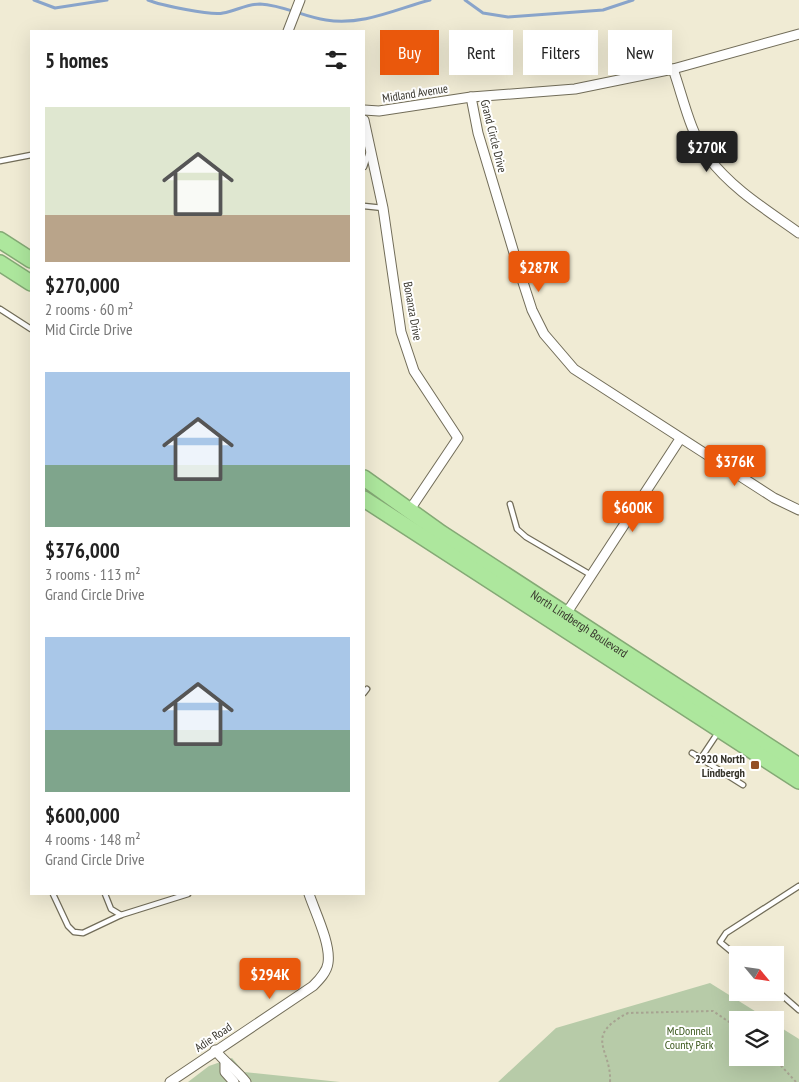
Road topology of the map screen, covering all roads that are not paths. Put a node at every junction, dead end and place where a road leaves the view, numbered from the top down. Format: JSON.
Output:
{"nodes":[{"id":1,"x":298,"y":3,"type":"edge"},
{"id":2,"x":288,"y":30,"type":"edge"},
{"id":3,"x":799,"y":34,"type":"edge"},
{"id":4,"x":672,"y":68,"type":"joint"},
{"id":5,"x":640,"y":75,"type":"edge"},
{"id":6,"x":471,"y":97,"type":"junction"},
{"id":7,"x":365,"y":110,"type":"edge"},
{"id":8,"x":365,"y":130,"type":"edge"},
{"id":9,"x":369,"y":152,"type":"junction"},
{"id":10,"x":30,"y":155,"type":"edge"},
{"id":11,"x":0,"y":161,"type":"edge"},
{"id":12,"x":365,"y":164,"type":"edge"},
{"id":13,"x":365,"y":206,"type":"edge"},
{"id":14,"x":383,"y":208,"type":"junction"},
{"id":15,"x":799,"y":234,"type":"edge"},
{"id":16,"x":0,"y":240,"type":"edge"},
{"id":17,"x":30,"y":259,"type":"edge"},
{"id":18,"x":0,"y":263,"type":"edge"},
{"id":19,"x":30,"y":282,"type":"edge"},
{"id":20,"x":0,"y":309,"type":"edge"},
{"id":21,"x":30,"y":328,"type":"edge"},
{"id":22,"x":680,"y":439,"type":"junction"},
{"id":23,"x":365,"y":479,"type":"edge"},
{"id":24,"x":365,"y":500,"type":"edge"},
{"id":25,"x":510,"y":504,"type":"dead end"},
{"id":26,"x":799,"y":510,"type":"edge"},
{"id":27,"x":409,"y":511,"type":"junction"},
{"id":28,"x":591,"y":576,"type":"junction"},
{"id":29,"x":566,"y":614,"type":"junction"},
{"id":30,"x":720,"y":730,"type":"junction"},
{"id":31,"x":692,"y":752,"type":"dead end"},
{"id":32,"x":701,"y":758,"type":"junction"},
{"id":33,"x":799,"y":766,"type":"edge"},
{"id":34,"x":799,"y":781,"type":"edge"},
{"id":35,"x":743,"y":785,"type":"dead end"},
{"id":36,"x":799,"y":886,"type":"edge"},
{"id":37,"x":53,"y":895,"type":"edge"},
{"id":38,"x":105,"y":895,"type":"edge"},
{"id":39,"x":185,"y":895,"type":"edge"},
{"id":40,"x":309,"y":895,"type":"edge"},
{"id":41,"x":122,"y":915,"type":"junction"},
{"id":42,"x":729,"y":950,"type":"edge"},
{"id":43,"x":784,"y":997,"type":"edge"},
{"id":44,"x":799,"y":1010,"type":"edge"},
{"id":45,"x":215,"y":1050,"type":"junction"},
{"id":46,"x":225,"y":1063,"type":"junction"},
{"id":47,"x":170,"y":1082,"type":"edge"},
{"id":48,"x":234,"y":1082,"type":"edge"},
{"id":49,"x":246,"y":1082,"type":"edge"}],
"edges":[{"from":1,"to":2,"type":"street"},
{"from":3,"to":4,"type":"street","name":"Grand Circle Drive"},
{"from":4,"to":15,"type":"street"},
{"from":5,"to":6,"type":"street","name":"Grand Circle Drive"},
{"from":6,"to":7,"type":"street","name":"Midland Avenue"},
{"from":6,"to":22,"type":"street","name":"Grand Circle Drive"},
{"from":8,"to":9,"type":"street","name":"Bonanza Drive"},
{"from":9,"to":12,"type":"lane"},
{"from":9,"to":14,"type":"street","name":"Bonanza Drive"},
{"from":10,"to":11,"type":"lane"},
{"from":13,"to":14,"type":"lane"},
{"from":14,"to":27,"type":"street","name":"Bonanza Drive"},
{"from":16,"to":17,"type":"highway"},
{"from":18,"to":19,"type":"highway"},
{"from":20,"to":21,"type":"lane"},
{"from":22,"to":26,"type":"street","name":"Grand Circle Drive"},
{"from":22,"to":28,"type":"street"},
{"from":23,"to":27,"type":"highway","name":"North Lindbergh Boulevard"},
{"from":24,"to":30,"type":"highway","name":"North Lindbergh Boulevard"},
{"from":25,"to":28,"type":"lane"},
{"from":27,"to":29,"type":"highway","name":"North Lindbergh Boulevard"},
{"from":28,"to":29,"type":"street"},
{"from":29,"to":33,"type":"highway","name":"North Lindbergh Boulevard"},
{"from":30,"to":32,"type":"lane"},
{"from":30,"to":34,"type":"highway","name":"North Lindbergh Boulevard"},
{"from":31,"to":32,"type":"lane"},
{"from":32,"to":35,"type":"lane"},
{"from":36,"to":42,"type":"lane"},
{"from":37,"to":41,"type":"lane"},
{"from":38,"to":41,"type":"lane"},
{"from":39,"to":41,"type":"lane"},
{"from":40,"to":45,"type":"street","name":"Adie Road"},
{"from":43,"to":44,"type":"lane"},
{"from":45,"to":46,"type":"street"},
{"from":45,"to":47,"type":"street","name":"Adie Road"},
{"from":46,"to":48,"type":"street"},
{"from":46,"to":49,"type":"street"}]}
